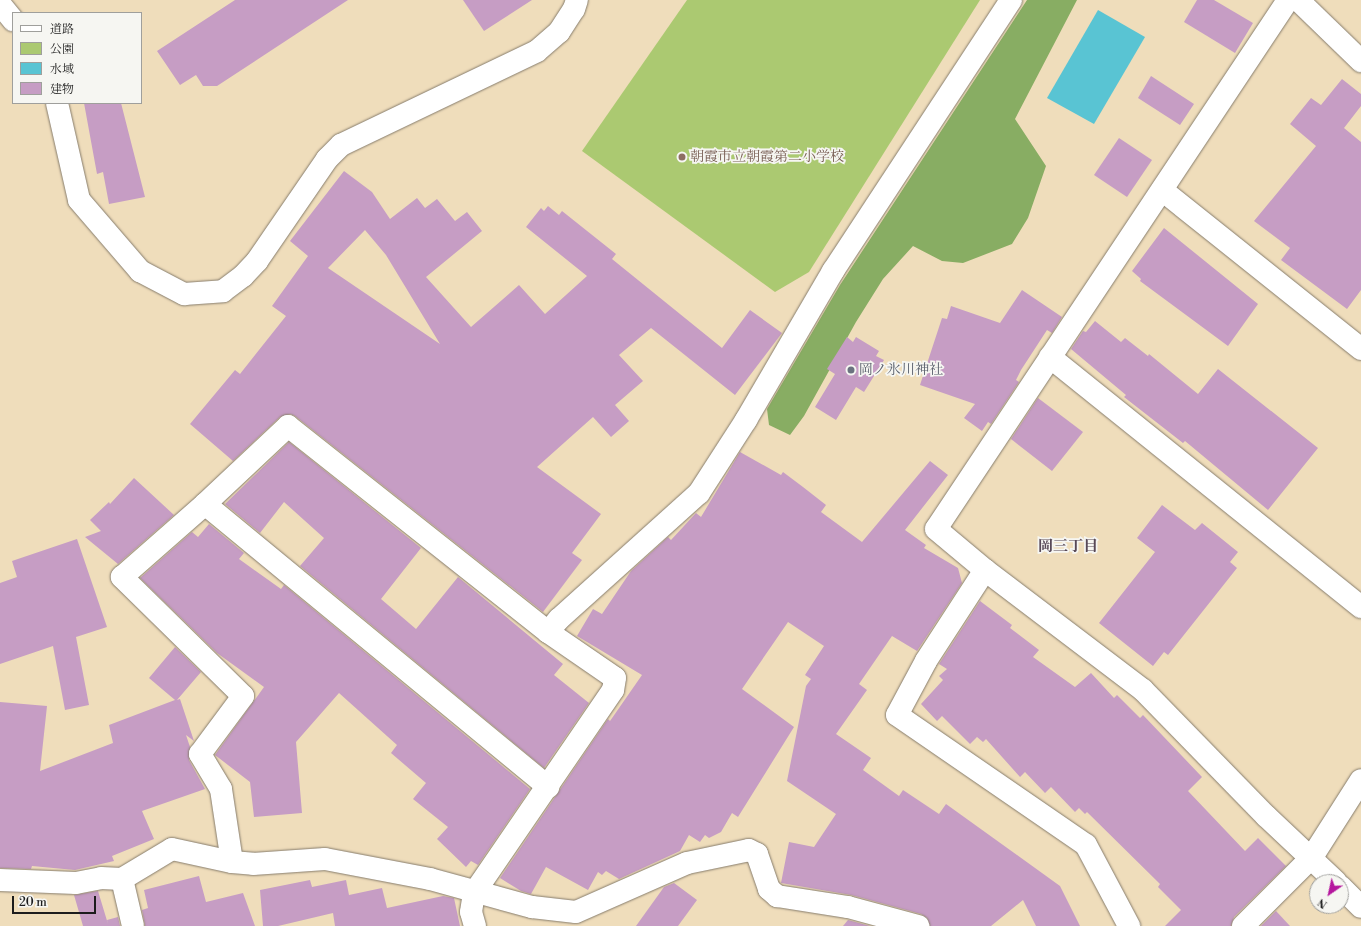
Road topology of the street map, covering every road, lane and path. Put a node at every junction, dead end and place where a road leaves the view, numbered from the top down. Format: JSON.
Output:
{"nodes":[{"id":1,"x":577,"y":0,"type":"edge"},
{"id":2,"x":1011,"y":0,"type":"edge"},
{"id":3,"x":1288,"y":0,"type":"edge"},
{"id":4,"x":1298,"y":0,"type":"edge"},
{"id":5,"x":0,"y":4,"type":"edge"},
{"id":6,"x":12,"y":19,"type":"edge"},
{"id":7,"x":1361,"y":61,"type":"edge"},
{"id":8,"x":57,"y":104,"type":"edge"},
{"id":9,"x":1162,"y":190,"type":"junction"},
{"id":10,"x":1361,"y":350,"type":"edge"},
{"id":11,"x":1050,"y":357,"type":"junction"},
{"id":12,"x":205,"y":504,"type":"junction"},
{"id":13,"x":985,"y":570,"type":"junction"},
{"id":14,"x":1361,"y":607,"type":"edge"},
{"id":15,"x":548,"y":632,"type":"junction"},
{"id":16,"x":1361,"y":780,"type":"edge"},
{"id":17,"x":548,"y":787,"type":"junction"},
{"id":18,"x":1312,"y":857,"type":"junction"},
{"id":19,"x":232,"y":862,"type":"junction"},
{"id":20,"x":1328,"y":874,"type":"edge"},
{"id":21,"x":0,"y":880,"type":"edge"},
{"id":22,"x":122,"y":880,"type":"junction"},
{"id":23,"x":474,"y":893,"type":"junction"},
{"id":24,"x":1349,"y":895,"type":"edge"},
{"id":25,"x":1361,"y":907,"type":"edge"},
{"id":26,"x":134,"y":926,"type":"edge"},
{"id":27,"x":475,"y":926,"type":"edge"},
{"id":28,"x":918,"y":926,"type":"edge"},
{"id":29,"x":1129,"y":926,"type":"edge"},
{"id":30,"x":1243,"y":926,"type":"edge"}],
"edges":[{"from":1,"to":8,"type":"street"},
{"from":2,"to":15,"type":"street"},
{"from":3,"to":9,"type":"street"},
{"from":4,"to":7,"type":"street"},
{"from":5,"to":6,"type":"street"},
{"from":9,"to":10,"type":"street"},
{"from":9,"to":11,"type":"street"},
{"from":11,"to":13,"type":"street"},
{"from":11,"to":14,"type":"street"},
{"from":12,"to":15,"type":"street"},
{"from":12,"to":17,"type":"street"},
{"from":12,"to":19,"type":"street"},
{"from":13,"to":18,"type":"street"},
{"from":13,"to":29,"type":"street"},
{"from":15,"to":17,"type":"street"},
{"from":16,"to":18,"type":"street"},
{"from":17,"to":23,"type":"street"},
{"from":18,"to":20,"type":"street"},
{"from":18,"to":30,"type":"street"},
{"from":19,"to":22,"type":"street"},
{"from":19,"to":23,"type":"street"},
{"from":21,"to":22,"type":"street"},
{"from":22,"to":26,"type":"street"},
{"from":23,"to":27,"type":"street"},
{"from":23,"to":28,"type":"street"},
{"from":24,"to":25,"type":"street"}]}
